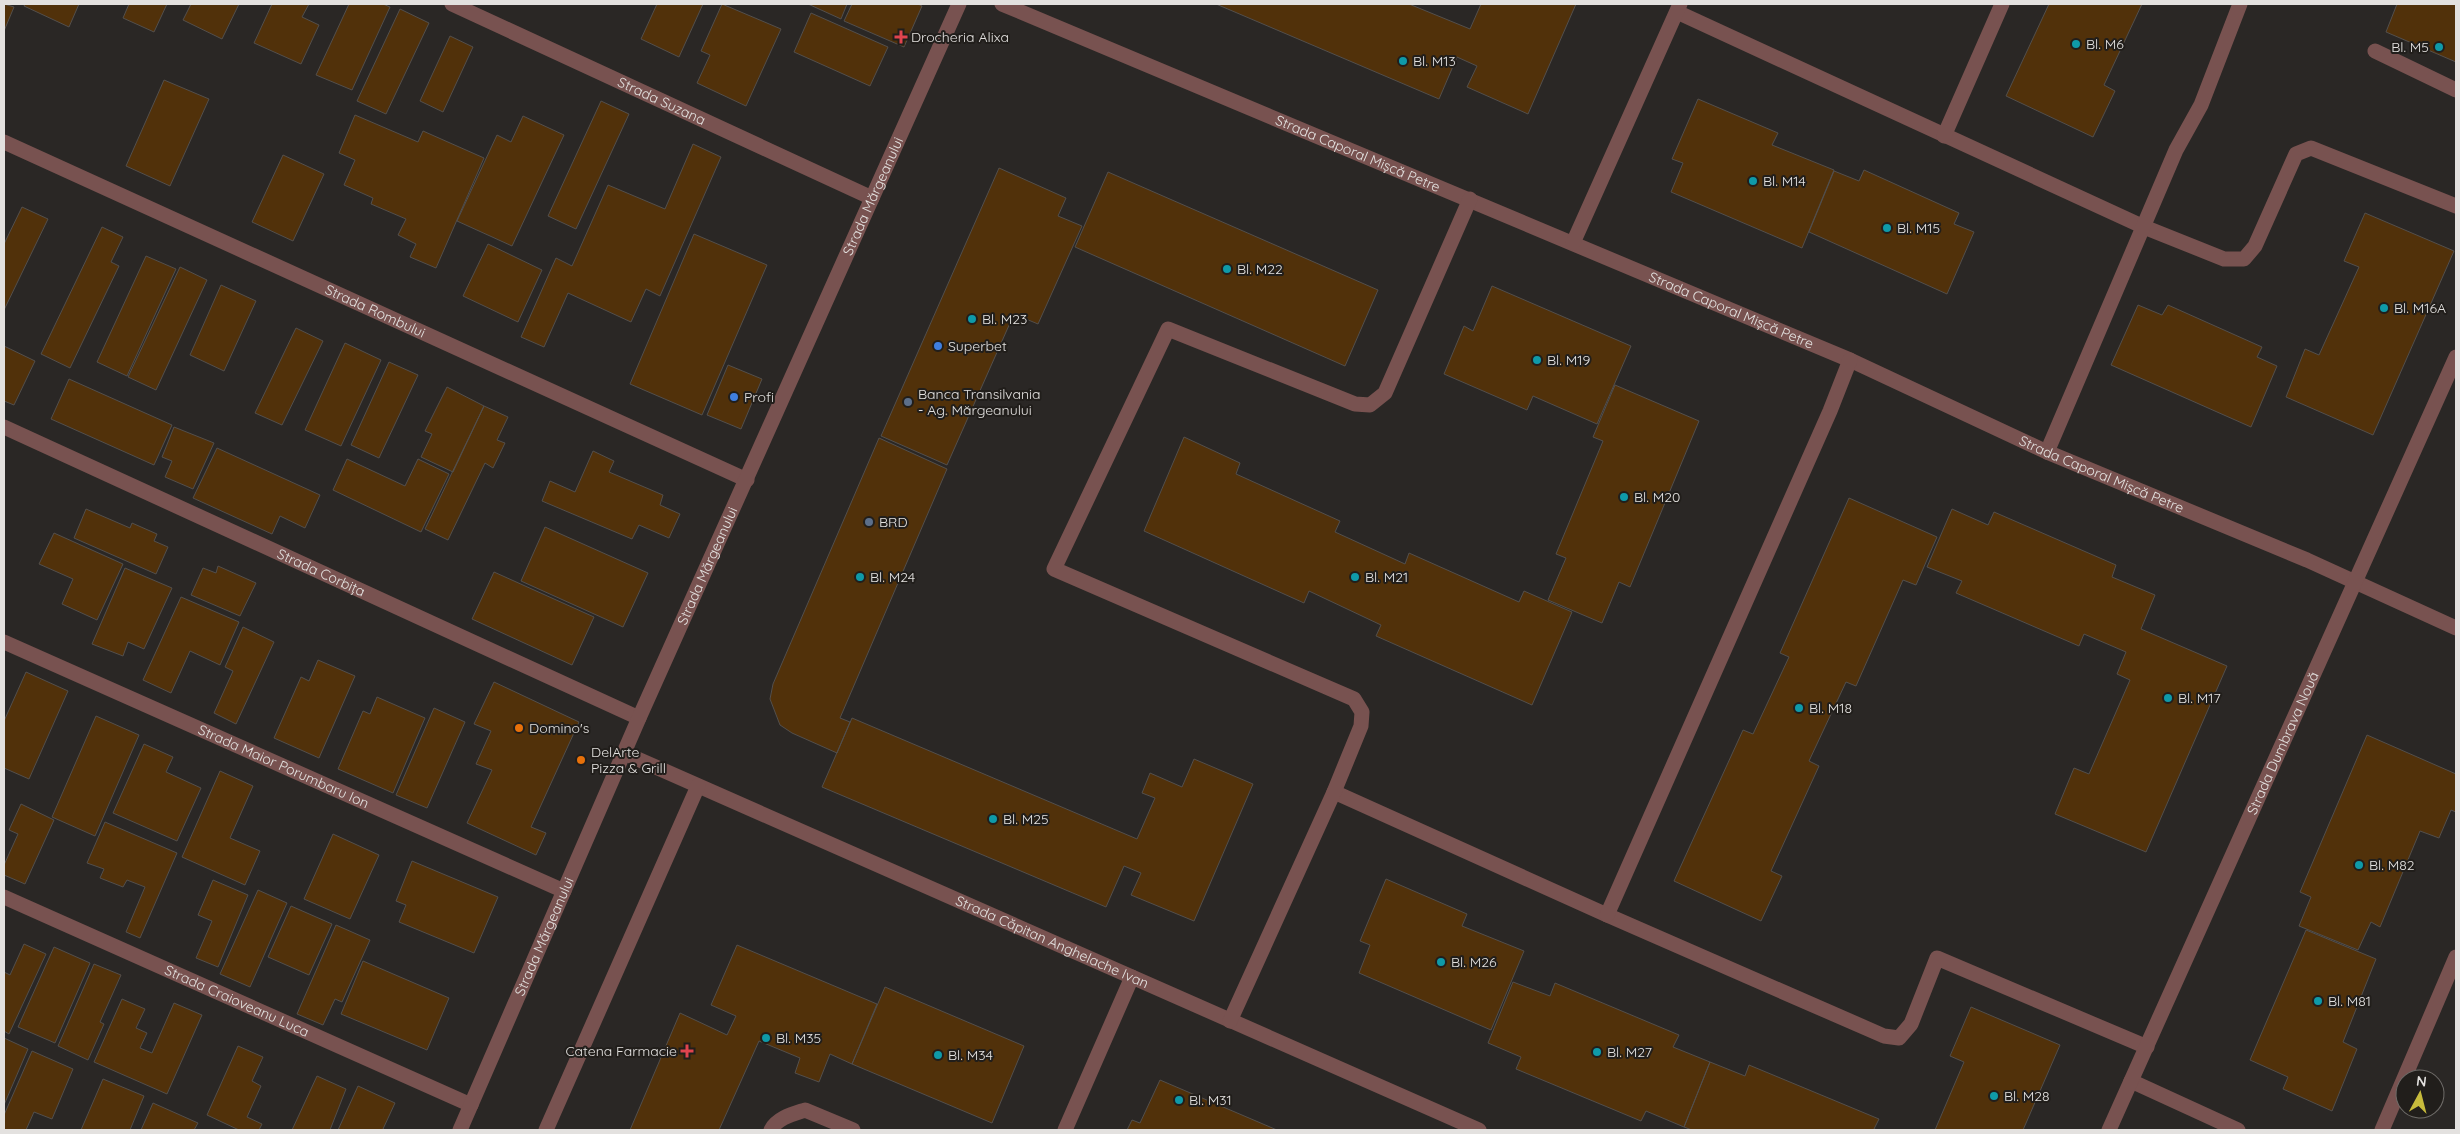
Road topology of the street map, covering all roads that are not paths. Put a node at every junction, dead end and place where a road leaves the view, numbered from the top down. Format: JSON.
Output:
{"nodes":[{"id":1,"x":452,"y":4,"type":"edge"},
{"id":2,"x":959,"y":4,"type":"edge"},
{"id":3,"x":1002,"y":4,"type":"edge"},
{"id":4,"x":2002,"y":4,"type":"edge"},
{"id":5,"x":2240,"y":4,"type":"edge"},
{"id":6,"x":1679,"y":8,"type":"edge"},
{"id":7,"x":2374,"y":51,"type":"dead end"},
{"id":8,"x":2456,"y":90,"type":"edge"},
{"id":9,"x":1944,"y":136,"type":"junction"},
{"id":10,"x":4,"y":142,"type":"edge"},
{"id":11,"x":872,"y":198,"type":"junction"},
{"id":12,"x":1470,"y":199,"type":"junction"},
{"id":13,"x":2456,"y":206,"type":"edge"},
{"id":14,"x":2144,"y":226,"type":"junction"},
{"id":15,"x":1573,"y":243,"type":"junction"},
{"id":16,"x":2456,"y":357,"type":"edge"},
{"id":17,"x":1850,"y":360,"type":"junction"},
{"id":18,"x":4,"y":427,"type":"edge"},
{"id":19,"x":2046,"y":452,"type":"junction"},
{"id":20,"x":747,"y":480,"type":"junction"},
{"id":21,"x":2354,"y":582,"type":"junction"},
{"id":22,"x":2456,"y":628,"type":"edge"},
{"id":23,"x":4,"y":642,"type":"edge"},
{"id":24,"x":639,"y":718,"type":"junction"},
{"id":25,"x":624,"y":753,"type":"junction"},
{"id":26,"x":698,"y":786,"type":"junction"},
{"id":27,"x":1334,"y":792,"type":"junction"},
{"id":28,"x":564,"y":892,"type":"junction"},
{"id":29,"x":4,"y":898,"type":"edge"},
{"id":30,"x":1607,"y":915,"type":"junction"},
{"id":31,"x":2456,"y":957,"type":"edge"},
{"id":32,"x":1132,"y":978,"type":"junction"},
{"id":33,"x":1230,"y":1021,"type":"junction"},
{"id":34,"x":2146,"y":1047,"type":"junction"},
{"id":35,"x":2131,"y":1081,"type":"junction"},
{"id":36,"x":471,"y":1105,"type":"junction"},
{"id":37,"x":460,"y":1130,"type":"edge"},
{"id":38,"x":546,"y":1130,"type":"edge"},
{"id":39,"x":771,"y":1130,"type":"edge"},
{"id":40,"x":853,"y":1130,"type":"edge"},
{"id":41,"x":1066,"y":1130,"type":"edge"},
{"id":42,"x":1479,"y":1130,"type":"edge"},
{"id":43,"x":2109,"y":1130,"type":"edge"},
{"id":44,"x":2238,"y":1130,"type":"edge"},
{"id":45,"x":2382,"y":1130,"type":"edge"}],
"edges":[{"from":1,"to":11,"type":"street","name":"Strada Suzana"},
{"from":2,"to":11,"type":"street","name":"Strada Mărgeanului"},
{"from":3,"to":12,"type":"street","name":"Strada Caporal Mișcă Petre"},
{"from":4,"to":9,"type":"street"},
{"from":5,"to":14,"type":"street"},
{"from":6,"to":9,"type":"street"},
{"from":6,"to":15,"type":"street"},
{"from":7,"to":8,"type":"street"},
{"from":9,"to":14,"type":"street"},
{"from":10,"to":20,"type":"street","name":"Strada Rombului"},
{"from":11,"to":20,"type":"street","name":"Strada Mărgeanului"},
{"from":12,"to":15,"type":"street","name":"Strada Caporal Mișcă Petre"},
{"from":12,"to":27,"type":"street"},
{"from":13,"to":14,"type":"street"},
{"from":14,"to":19,"type":"street"},
{"from":15,"to":17,"type":"street","name":"Strada Caporal Mișcă Petre"},
{"from":16,"to":21,"type":"street","name":"Strada Dumbrava Nouă"},
{"from":17,"to":19,"type":"street","name":"Strada Caporal Mișcă Petre"},
{"from":17,"to":30,"type":"street"},
{"from":18,"to":24,"type":"street","name":"Strada Corbița"},
{"from":19,"to":21,"type":"street","name":"Strada Caporal Mișcă Petre"},
{"from":20,"to":24,"type":"street","name":"Strada Mărgeanului"},
{"from":21,"to":22,"type":"street","name":"Strada Caporal Mișcă Petre"},
{"from":21,"to":34,"type":"street","name":"Strada Dumbrava Nouă"},
{"from":23,"to":28,"type":"street","name":"Strada Maior Porumbaru Ion"},
{"from":24,"to":25,"type":"street","name":"Strada Mărgeanului"},
{"from":25,"to":26,"type":"street","name":"Strada Căpitan Anghelache Ivan"},
{"from":25,"to":28,"type":"street","name":"Strada Mărgeanului"},
{"from":26,"to":32,"type":"street","name":"Strada Căpitan Anghelache Ivan"},
{"from":26,"to":38,"type":"street"},
{"from":27,"to":30,"type":"street"},
{"from":27,"to":33,"type":"street"},
{"from":28,"to":36,"type":"street","name":"Strada Mărgeanului"},
{"from":29,"to":36,"type":"street","name":"Strada Craioveanu Luca"},
{"from":30,"to":34,"type":"street"},
{"from":31,"to":45,"type":"street"},
{"from":32,"to":33,"type":"street","name":"Strada Căpitan Anghelache Ivan"},
{"from":32,"to":41,"type":"street"},
{"from":33,"to":42,"type":"street","name":"Strada Căpitan Anghelache Ivan"},
{"from":34,"to":35,"type":"street","name":"Strada Dumbrava Nouă"},
{"from":35,"to":43,"type":"street","name":"Strada Dumbrava Nouă"},
{"from":35,"to":44,"type":"street"},
{"from":36,"to":37,"type":"street","name":"Strada Mărgeanului"},
{"from":39,"to":40,"type":"street"}]}
